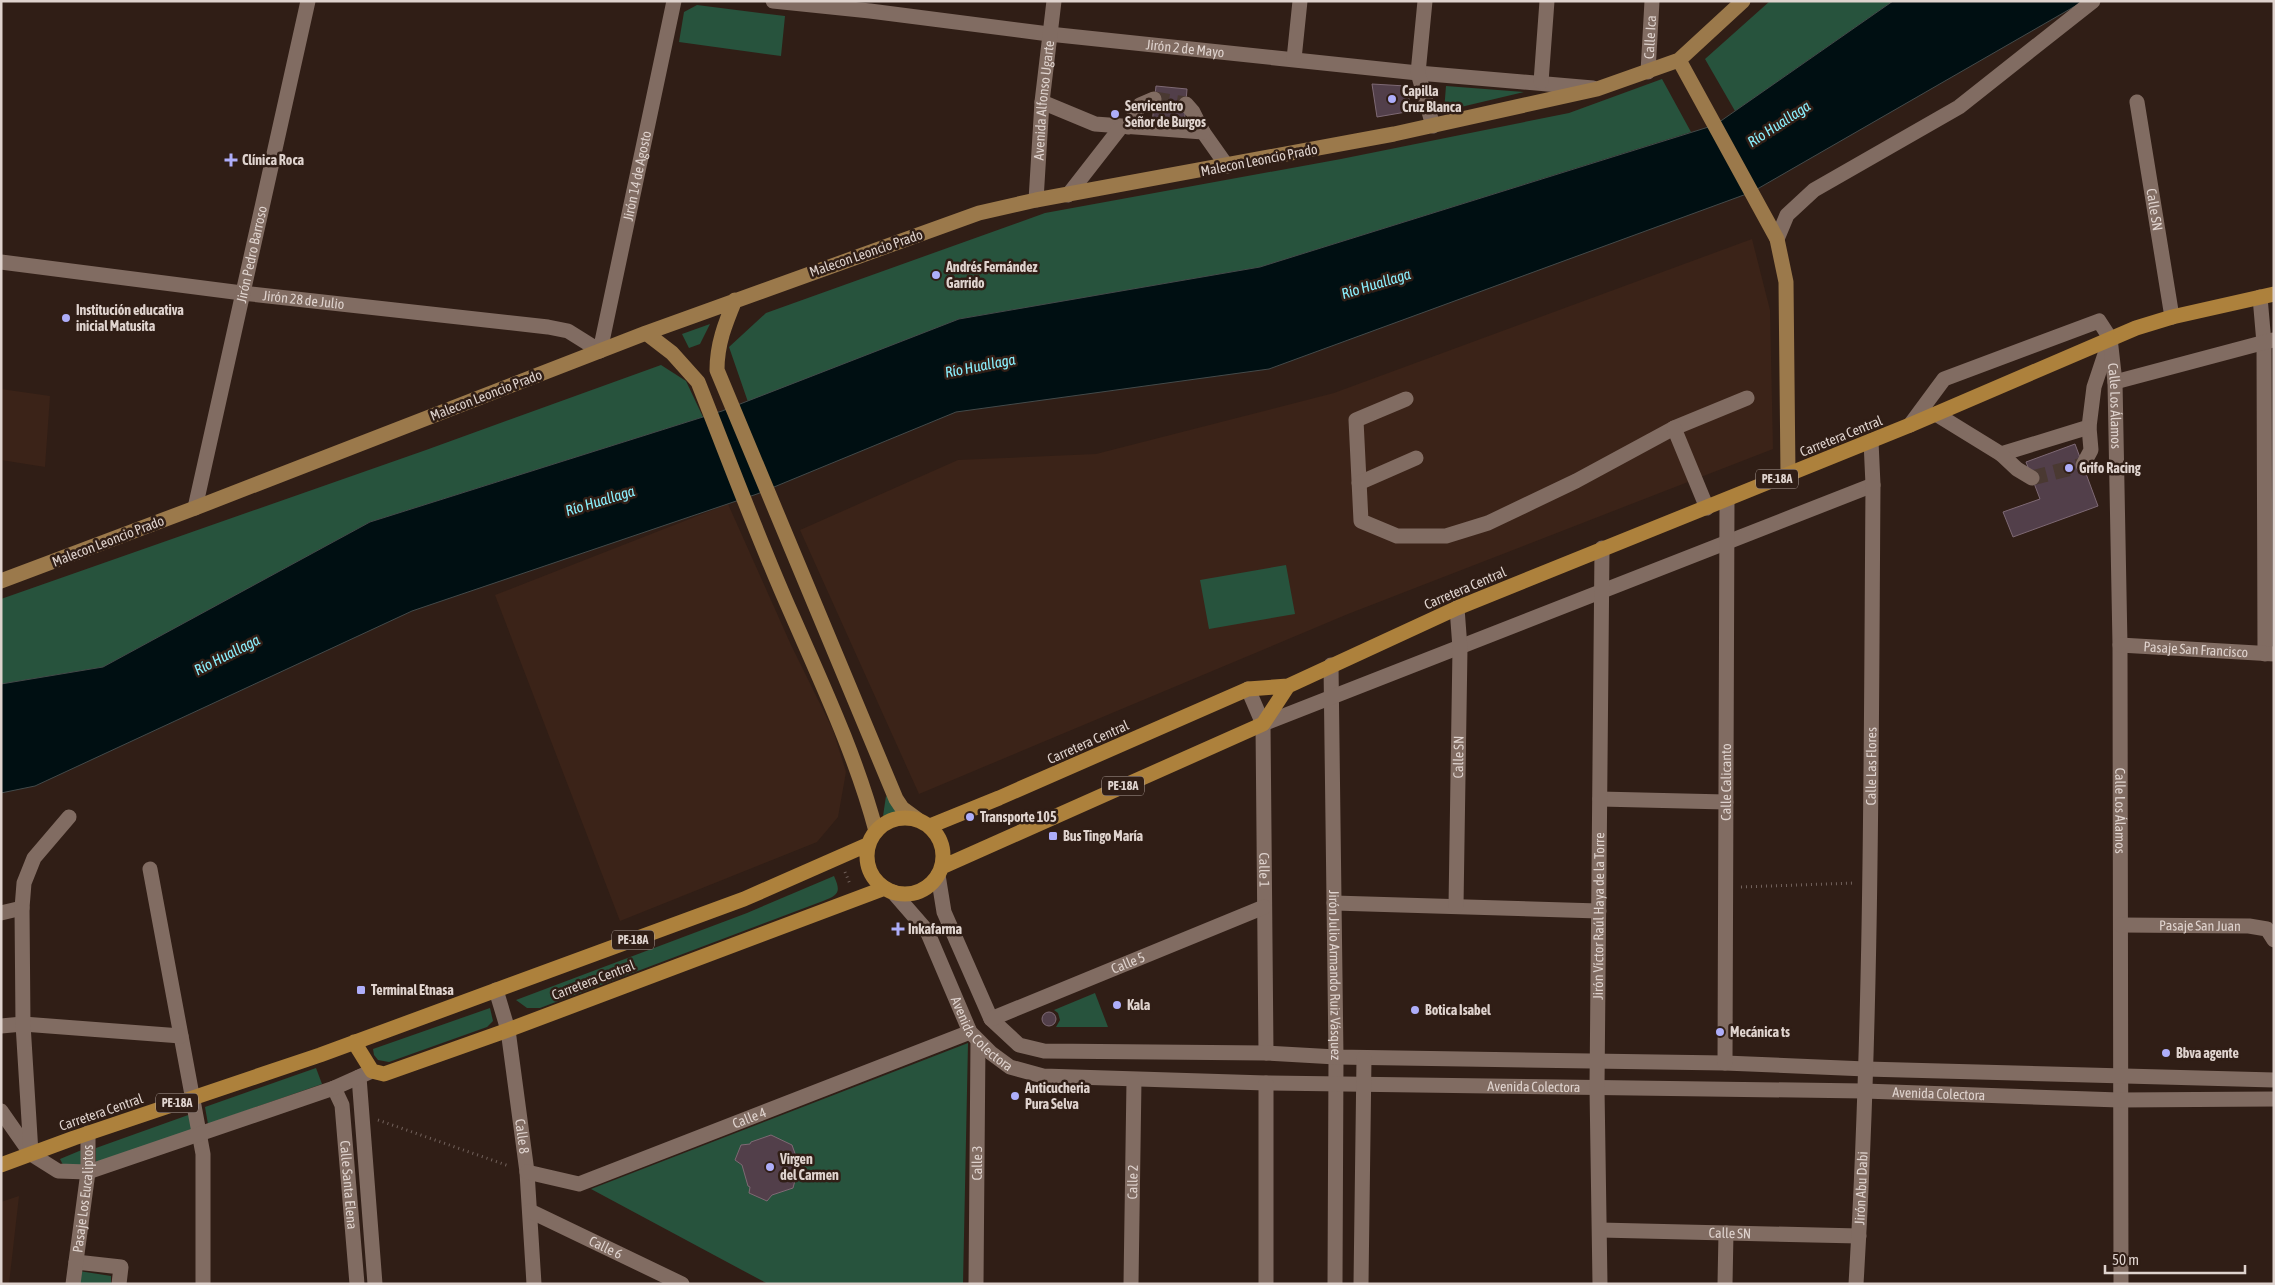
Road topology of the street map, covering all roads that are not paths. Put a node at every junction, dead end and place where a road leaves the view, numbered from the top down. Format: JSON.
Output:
{"nodes":[{"id":1,"x":308,"y":1,"type":"edge"},
{"id":2,"x":674,"y":1,"type":"edge"},
{"id":3,"x":773,"y":1,"type":"edge"},
{"id":4,"x":1054,"y":1,"type":"edge"},
{"id":5,"x":1300,"y":1,"type":"edge"},
{"id":6,"x":1426,"y":1,"type":"edge"},
{"id":7,"x":1547,"y":1,"type":"edge"},
{"id":8,"x":1652,"y":1,"type":"edge"},
{"id":9,"x":1743,"y":1,"type":"edge"},
{"id":10,"x":2093,"y":1,"type":"edge"},
{"id":11,"x":871,"y":6,"type":"edge"},
{"id":12,"x":1049,"y":34,"type":"junction"},
{"id":13,"x":1294,"y":59,"type":"junction"},
{"id":14,"x":1679,"y":60,"type":"junction"},
{"id":15,"x":1648,"y":72,"type":"junction"},
{"id":16,"x":1418,"y":73,"type":"junction"},
{"id":17,"x":1541,"y":82,"type":"junction"},
{"id":18,"x":1597,"y":89,"type":"junction"},
{"id":19,"x":1154,"y":99,"type":"tunnel mouth"},
{"id":20,"x":1042,"y":102,"type":"junction"},
{"id":21,"x":2137,"y":102,"type":"dead end"},
{"id":22,"x":1186,"y":104,"type":"dead end"},
{"id":23,"x":1433,"y":126,"type":"junction"},
{"id":24,"x":1124,"y":127,"type":"junction"},
{"id":25,"x":1203,"y":132,"type":"junction"},
{"id":26,"x":1227,"y":166,"type":"junction"},
{"id":27,"x":1068,"y":194,"type":"junction"},
{"id":28,"x":1036,"y":200,"type":"junction"},
{"id":29,"x":1776,"y":237,"type":"junction"},
{"id":30,"x":1,"y":262,"type":"edge"},
{"id":31,"x":242,"y":292,"type":"junction"},
{"id":32,"x":2267,"y":296,"type":"edge"},
{"id":33,"x":735,"y":300,"type":"junction"},
{"id":34,"x":2172,"y":317,"type":"junction"},
{"id":35,"x":646,"y":333,"type":"junction"},
{"id":36,"x":2110,"y":338,"type":"junction"},
{"id":37,"x":2269,"y":341,"type":"edge"},
{"id":38,"x":600,"y":351,"type":"junction"},
{"id":39,"x":2115,"y":382,"type":"junction"},
{"id":40,"x":1747,"y":398,"type":"dead end"},
{"id":41,"x":1406,"y":399,"type":"dead end"},
{"id":42,"x":1936,"y":414,"type":"junction"},
{"id":43,"x":1910,"y":425,"type":"junction"},
{"id":44,"x":1674,"y":428,"type":"junction"},
{"id":45,"x":2089,"y":428,"type":"junction"},
{"id":46,"x":1871,"y":441,"type":"junction"},
{"id":47,"x":2000,"y":454,"type":"junction"},
{"id":48,"x":1416,"y":458,"type":"dead end"},
{"id":49,"x":2083,"y":465,"type":"dead end"},
{"id":50,"x":1788,"y":475,"type":"junction"},
{"id":51,"x":2032,"y":478,"type":"dead end"},
{"id":52,"x":1359,"y":483,"type":"junction"},
{"id":53,"x":1873,"y":485,"type":"junction"},
{"id":54,"x":1727,"y":500,"type":"junction"},
{"id":55,"x":195,"y":508,"type":"junction"},
{"id":56,"x":1707,"y":508,"type":"junction"},
{"id":57,"x":1728,"y":543,"type":"junction"},
{"id":58,"x":1602,"y":548,"type":"junction"},
{"id":59,"x":1,"y":581,"type":"edge"},
{"id":60,"x":1602,"y":591,"type":"junction"},
{"id":61,"x":1457,"y":608,"type":"junction"},
{"id":62,"x":2120,"y":646,"type":"junction"},
{"id":63,"x":1460,"y":648,"type":"junction"},
{"id":64,"x":2269,"y":654,"type":"edge"},
{"id":65,"x":1331,"y":666,"type":"junction"},
{"id":66,"x":1288,"y":686,"type":"junction"},
{"id":67,"x":1248,"y":689,"type":"junction"},
{"id":68,"x":1332,"y":698,"type":"junction"},
{"id":69,"x":1263,"y":724,"type":"junction"},
{"id":70,"x":1600,"y":799,"type":"junction"},
{"id":71,"x":1726,"y":802,"type":"junction"},
{"id":72,"x":68,"y":817,"type":"dead end"},
{"id":73,"x":923,"y":823,"type":"junction"},
{"id":74,"x":873,"y":837,"type":"junction"},
{"id":75,"x":150,"y":869,"type":"dead end"},
{"id":76,"x":940,"y":871,"type":"junction"},
{"id":77,"x":889,"y":890,"type":"junction"},
{"id":78,"x":1334,"y":903,"type":"junction"},
{"id":79,"x":1456,"y":906,"type":"junction"},
{"id":80,"x":1264,"y":907,"type":"junction"},
{"id":81,"x":22,"y":908,"type":"junction"},
{"id":82,"x":1599,"y":911,"type":"junction"},
{"id":83,"x":1,"y":913,"type":"edge"},
{"id":84,"x":2121,"y":925,"type":"junction"},
{"id":85,"x":2274,"y":940,"type":"edge"},
{"id":86,"x":496,"y":990,"type":"junction"},
{"id":87,"x":991,"y":1019,"type":"junction"},
{"id":88,"x":23,"y":1024,"type":"junction"},
{"id":89,"x":1,"y":1026,"type":"edge"},
{"id":90,"x":508,"y":1030,"type":"junction"},
{"id":91,"x":180,"y":1036,"type":"junction"},
{"id":92,"x":974,"y":1036,"type":"junction"},
{"id":93,"x":354,"y":1042,"type":"junction"},
{"id":94,"x":1266,"y":1053,"type":"junction"},
{"id":95,"x":1336,"y":1057,"type":"junction"},
{"id":96,"x":1364,"y":1058,"type":"junction"},
{"id":97,"x":1598,"y":1060,"type":"junction"},
{"id":98,"x":1725,"y":1062,"type":"junction"},
{"id":99,"x":1866,"y":1069,"type":"junction"},
{"id":100,"x":366,"y":1074,"type":"junction"},
{"id":101,"x":2119,"y":1075,"type":"junction"},
{"id":102,"x":1134,"y":1080,"type":"junction"},
{"id":103,"x":2274,"y":1080,"type":"edge"},
{"id":104,"x":1266,"y":1083,"type":"junction"},
{"id":105,"x":1336,"y":1083,"type":"junction"},
{"id":106,"x":1363,"y":1084,"type":"junction"},
{"id":107,"x":334,"y":1088,"type":"junction"},
{"id":108,"x":1597,"y":1088,"type":"junction"},
{"id":109,"x":1864,"y":1091,"type":"junction"},
{"id":110,"x":192,"y":1098,"type":"junction"},
{"id":111,"x":2274,"y":1098,"type":"edge"},
{"id":112,"x":2119,"y":1100,"type":"junction"},
{"id":113,"x":1,"y":1111,"type":"edge"},
{"id":114,"x":88,"y":1133,"type":"junction"},
{"id":115,"x":199,"y":1134,"type":"junction"},
{"id":116,"x":31,"y":1154,"type":"junction"},
{"id":117,"x":1,"y":1165,"type":"edge"},
{"id":118,"x":88,"y":1172,"type":"junction"},
{"id":119,"x":527,"y":1172,"type":"junction"},
{"id":120,"x":530,"y":1211,"type":"junction"},
{"id":121,"x":1600,"y":1230,"type":"junction"},
{"id":122,"x":1726,"y":1233,"type":"junction"},
{"id":123,"x":1859,"y":1236,"type":"junction"},
{"id":124,"x":76,"y":1262,"type":"junction"},
{"id":125,"x":73,"y":1284,"type":"edge"},
{"id":126,"x":119,"y":1284,"type":"edge"},
{"id":127,"x":202,"y":1284,"type":"edge"},
{"id":128,"x":356,"y":1284,"type":"edge"},
{"id":129,"x":375,"y":1284,"type":"edge"},
{"id":130,"x":534,"y":1284,"type":"edge"},
{"id":131,"x":682,"y":1284,"type":"edge"},
{"id":132,"x":976,"y":1284,"type":"edge"},
{"id":133,"x":1131,"y":1284,"type":"edge"},
{"id":134,"x":1266,"y":1284,"type":"edge"},
{"id":135,"x":1335,"y":1284,"type":"edge"},
{"id":136,"x":1361,"y":1284,"type":"edge"},
{"id":137,"x":1600,"y":1284,"type":"edge"},
{"id":138,"x":1725,"y":1284,"type":"edge"},
{"id":139,"x":1856,"y":1284,"type":"edge"},
{"id":140,"x":2121,"y":1284,"type":"edge"}],
"edges":[{"from":1,"to":31,"type":"street","name":"Jirón Pedro Barroso"},
{"from":2,"to":38,"type":"street","name":"Jirón 14 de Agosto"},
{"from":3,"to":11,"type":"street","name":"Jirón 2 de Mayo"},
{"from":4,"to":12,"type":"street","name":"Avenida Alfonso Ugarte"},
{"from":5,"to":13,"type":"street"},
{"from":6,"to":16,"type":"street"},
{"from":7,"to":17,"type":"street"},
{"from":8,"to":15,"type":"street","name":"Calle Ica"},
{"from":9,"to":14,"type":"main road","name":"Malecon Leoncio Prado"},
{"from":10,"to":29,"type":"street"},
{"from":11,"to":12,"type":"street","name":"Jirón 2 de Mayo"},
{"from":12,"to":13,"type":"street","name":"Jirón 2 de Mayo"},
{"from":12,"to":20,"type":"street","name":"Avenida Alfonso Ugarte"},
{"from":13,"to":16,"type":"street","name":"Jirón 2 de Mayo"},
{"from":14,"to":15,"type":"main road","name":"Malecon Leoncio Prado"},
{"from":14,"to":29,"type":"main road"},
{"from":15,"to":18,"type":"main road","name":"Malecon Leoncio Prado"},
{"from":16,"to":17,"type":"street","name":"Jirón 2 de Mayo"},
{"from":16,"to":23,"type":"street"},
{"from":17,"to":18,"type":"street","name":"Jirón 2 de Mayo"},
{"from":18,"to":23,"type":"main road","name":"Malecon Leoncio Prado"},
{"from":19,"to":24,"type":"street"},
{"from":20,"to":24,"type":"street"},
{"from":20,"to":28,"type":"street","name":"Avenida Alfonso Ugarte"},
{"from":21,"to":34,"type":"street","name":"Calle SN"},
{"from":22,"to":25,"type":"street"},
{"from":23,"to":26,"type":"main road","name":"Malecon Leoncio Prado"},
{"from":24,"to":25,"type":"street"},
{"from":24,"to":27,"type":"street"},
{"from":25,"to":26,"type":"street"},
{"from":26,"to":27,"type":"main road","name":"Malecon Leoncio Prado"},
{"from":27,"to":28,"type":"main road","name":"Malecon Leoncio Prado"},
{"from":28,"to":33,"type":"main road","name":"Malecon Leoncio Prado"},
{"from":29,"to":50,"type":"main road"},
{"from":30,"to":31,"type":"street","name":"Jirón 28 de Julio"},
{"from":31,"to":38,"type":"street","name":"Jirón 28 de Julio"},
{"from":31,"to":55,"type":"street","name":"Jirón Pedro Barroso"},
{"from":32,"to":34,"type":"highway","name":"Carretera Central","number":"PE-18A"},
{"from":32,"to":37,"type":"street"},
{"from":33,"to":35,"type":"main road","name":"Malecon Leoncio Prado"},
{"from":33,"to":73,"type":"main road"},
{"from":34,"to":36,"type":"highway","name":"Carretera Central","number":"PE-18A"},
{"from":35,"to":38,"type":"main road","name":"Malecon Leoncio Prado"},
{"from":35,"to":74,"type":"main road"},
{"from":36,"to":39,"type":"street","name":"Calle Los Álamos"},
{"from":36,"to":42,"type":"highway","name":"Carretera Central","number":"PE-18A"},
{"from":36,"to":43,"type":"street"},
{"from":36,"to":45,"type":"street"},
{"from":37,"to":39,"type":"street"},
{"from":37,"to":64,"type":"street"},
{"from":38,"to":55,"type":"main road","name":"Malecon Leoncio Prado"},
{"from":39,"to":62,"type":"street","name":"Calle Los Álamos"},
{"from":40,"to":44,"type":"street"},
{"from":41,"to":52,"type":"street"},
{"from":42,"to":43,"type":"highway","name":"Carretera Central","number":"PE-18A"},
{"from":42,"to":47,"type":"street"},
{"from":43,"to":46,"type":"highway","name":"Carretera Central","number":"PE-18A"},
{"from":44,"to":52,"type":"street"},
{"from":44,"to":56,"type":"street"},
{"from":45,"to":47,"type":"street"},
{"from":45,"to":49,"type":"street"},
{"from":46,"to":50,"type":"highway","name":"Carretera Central","number":"PE-18A"},
{"from":46,"to":53,"type":"street","name":"Calle Las Flores"},
{"from":47,"to":51,"type":"street"},
{"from":48,"to":52,"type":"street"},
{"from":50,"to":54,"type":"highway","name":"Carretera Central","number":"PE-18A"},
{"from":53,"to":57,"type":"street"},
{"from":53,"to":99,"type":"street","name":"Calle Las Flores"},
{"from":54,"to":56,"type":"highway","name":"Carretera Central","number":"PE-18A"},
{"from":54,"to":57,"type":"street","name":"Calle Calicanto"},
{"from":55,"to":59,"type":"main road","name":"Malecon Leoncio Prado"},
{"from":56,"to":58,"type":"highway","name":"Carretera Central","number":"PE-18A"},
{"from":57,"to":60,"type":"street"},
{"from":57,"to":71,"type":"street","name":"Calle Calicanto"},
{"from":58,"to":60,"type":"street","name":"Jirón Víctor Raúl Haya de la Torre"},
{"from":58,"to":61,"type":"highway","name":"Carretera Central","number":"PE-18A"},
{"from":60,"to":63,"type":"street"},
{"from":60,"to":70,"type":"street","name":"Jirón Víctor Raúl Haya de la Torre"},
{"from":61,"to":63,"type":"street","name":"Calle SN"},
{"from":61,"to":65,"type":"highway","name":"Carretera Central","number":"PE-18A"},
{"from":62,"to":64,"type":"street","name":"Pasaje San Francisco"},
{"from":62,"to":84,"type":"street","name":"Calle Los Álamos"},
{"from":63,"to":68,"type":"street"},
{"from":63,"to":79,"type":"street","name":"Calle SN"},
{"from":65,"to":66,"type":"highway","name":"Carretera Central","number":"PE-18A"},
{"from":65,"to":68,"type":"street","name":"Jirón Julio Armando Ruiz Vásquez"},
{"from":66,"to":67,"type":"highway","name":"Carretera Central","number":"PE-18A"},
{"from":66,"to":69,"type":"highway"},
{"from":67,"to":69,"type":"street","name":"Calle 1"},
{"from":67,"to":73,"type":"highway","name":"Carretera Central","number":"PE-18A"},
{"from":68,"to":69,"type":"street"},
{"from":68,"to":78,"type":"street","name":"Jirón Julio Armando Ruiz Vásquez"},
{"from":69,"to":76,"type":"highway","number":"PE-18A"},
{"from":69,"to":80,"type":"street","name":"Calle 1"},
{"from":70,"to":71,"type":"street"},
{"from":70,"to":82,"type":"street","name":"Jirón Víctor Raúl Haya de la Torre"},
{"from":71,"to":98,"type":"street","name":"Calle Calicanto"},
{"from":72,"to":81,"type":"street"},
{"from":73,"to":74,"type":"highway"},
{"from":73,"to":76,"type":"highway"},
{"from":74,"to":77,"type":"highway"},
{"from":74,"to":86,"type":"highway","name":"Carretera Central","number":"PE-18A"},
{"from":75,"to":91,"type":"street"},
{"from":76,"to":77,"type":"highway"},
{"from":76,"to":87,"type":"street","name":"Avenida Colectora"},
{"from":77,"to":90,"type":"highway","name":"Carretera Central"},
{"from":77,"to":92,"type":"street","name":"Avenida Colectora"},
{"from":78,"to":79,"type":"street"},
{"from":78,"to":95,"type":"street","name":"Jirón Julio Armando Ruiz Vásquez"},
{"from":79,"to":82,"type":"street"},
{"from":80,"to":87,"type":"street","name":"Calle 5"},
{"from":80,"to":94,"type":"street","name":"Calle 1"},
{"from":81,"to":83,"type":"street"},
{"from":81,"to":88,"type":"street"},
{"from":82,"to":97,"type":"street","name":"Jirón Víctor Raúl Haya de la Torre"},
{"from":84,"to":85,"type":"street","name":"Pasaje San Juan"},
{"from":84,"to":101,"type":"street","name":"Calle Los Álamos"},
{"from":86,"to":90,"type":"street","name":"Calle 8"},
{"from":86,"to":93,"type":"highway","name":"Carretera Central","number":"PE-18A"},
{"from":87,"to":94,"type":"street","name":"Avenida Colectora"},
{"from":88,"to":89,"type":"street"},
{"from":88,"to":91,"type":"street"},
{"from":88,"to":116,"type":"street"},
{"from":90,"to":100,"type":"highway","name":"Carretera Central"},
{"from":90,"to":119,"type":"street","name":"Calle 8"},
{"from":91,"to":110,"type":"street"},
{"from":92,"to":102,"type":"street","name":"Avenida Colectora"},
{"from":92,"to":119,"type":"street","name":"Calle 4"},
{"from":92,"to":132,"type":"street","name":"Calle 3"},
{"from":93,"to":100,"type":"highway"},
{"from":93,"to":110,"type":"highway","name":"Carretera Central","number":"PE-18A"},
{"from":94,"to":95,"type":"street","name":"Avenida Colectora"},
{"from":95,"to":96,"type":"street","name":"Avenida Colectora"},
{"from":95,"to":105,"type":"street","name":"Jirón Julio Armando Ruiz Vásquez"},
{"from":96,"to":97,"type":"street","name":"Avenida Colectora"},
{"from":96,"to":106,"type":"street","name":"Jirón Julio Armando Ruiz Vásquez"},
{"from":97,"to":98,"type":"street","name":"Avenida Colectora"},
{"from":97,"to":108,"type":"street","name":"Jirón Víctor Raúl Haya de la Torre"},
{"from":98,"to":99,"type":"street","name":"Avenida Colectora"},
{"from":99,"to":101,"type":"street","name":"Avenida Colectora"},
{"from":99,"to":109,"type":"street","name":"Calle Las Flores"},
{"from":100,"to":107,"type":"street"},
{"from":100,"to":129,"type":"street"},
{"from":101,"to":103,"type":"street","name":"Avenida Colectora"},
{"from":101,"to":112,"type":"street","name":"Calle Los Álamos"},
{"from":102,"to":104,"type":"street","name":"Avenida Colectora"},
{"from":102,"to":133,"type":"street","name":"Calle 2"},
{"from":104,"to":105,"type":"street","name":"Avenida Colectora"},
{"from":104,"to":134,"type":"street"},
{"from":105,"to":106,"type":"street","name":"Avenida Colectora"},
{"from":105,"to":135,"type":"street","name":"Jirón Julio Armando Ruiz Vásquez"},
{"from":106,"to":108,"type":"street","name":"Avenida Colectora"},
{"from":106,"to":136,"type":"street","name":"Jirón Julio Armando Ruiz Vásquez"},
{"from":107,"to":115,"type":"street"},
{"from":107,"to":128,"type":"street","name":"Calle Santa Elena"},
{"from":108,"to":109,"type":"street","name":"Avenida Colectora"},
{"from":108,"to":121,"type":"street","name":"Jirón Víctor Raúl Haya de la Torre"},
{"from":109,"to":112,"type":"street","name":"Avenida Colectora"},
{"from":109,"to":123,"type":"street","name":"Jirón Abu Dabi"},
{"from":110,"to":114,"type":"highway","name":"Carretera Central","number":"PE-18A"},
{"from":110,"to":115,"type":"street"},
{"from":111,"to":112,"type":"street","name":"Avenida Colectora"},
{"from":112,"to":140,"type":"street","name":"Calle Los Álamos"},
{"from":113,"to":116,"type":"street"},
{"from":114,"to":116,"type":"highway","name":"Carretera Central","number":"PE-18A"},
{"from":114,"to":118,"type":"street","name":"Pasaje Los Eucaliptos"},
{"from":115,"to":118,"type":"street"},
{"from":115,"to":127,"type":"street"},
{"from":116,"to":117,"type":"highway","name":"Carretera Central","number":"PE-18A"},
{"from":116,"to":118,"type":"street"},
{"from":118,"to":124,"type":"street","name":"Pasaje Los Eucaliptos"},
{"from":119,"to":120,"type":"street","name":"Calle 8"},
{"from":120,"to":130,"type":"street","name":"Calle 8"},
{"from":120,"to":131,"type":"street","name":"Calle 6"},
{"from":121,"to":122,"type":"street","name":"Calle SN"},
{"from":121,"to":137,"type":"street","name":"Jirón Víctor Raúl Haya de la Torre"},
{"from":122,"to":123,"type":"street","name":"Calle SN"},
{"from":122,"to":138,"type":"street"},
{"from":123,"to":139,"type":"street","name":"Jirón Abu Dabi"},
{"from":124,"to":125,"type":"street","name":"Pasaje Los Eucaliptos"},
{"from":124,"to":126,"type":"street","name":"Pasaje Los Eucaliptos"}]}
